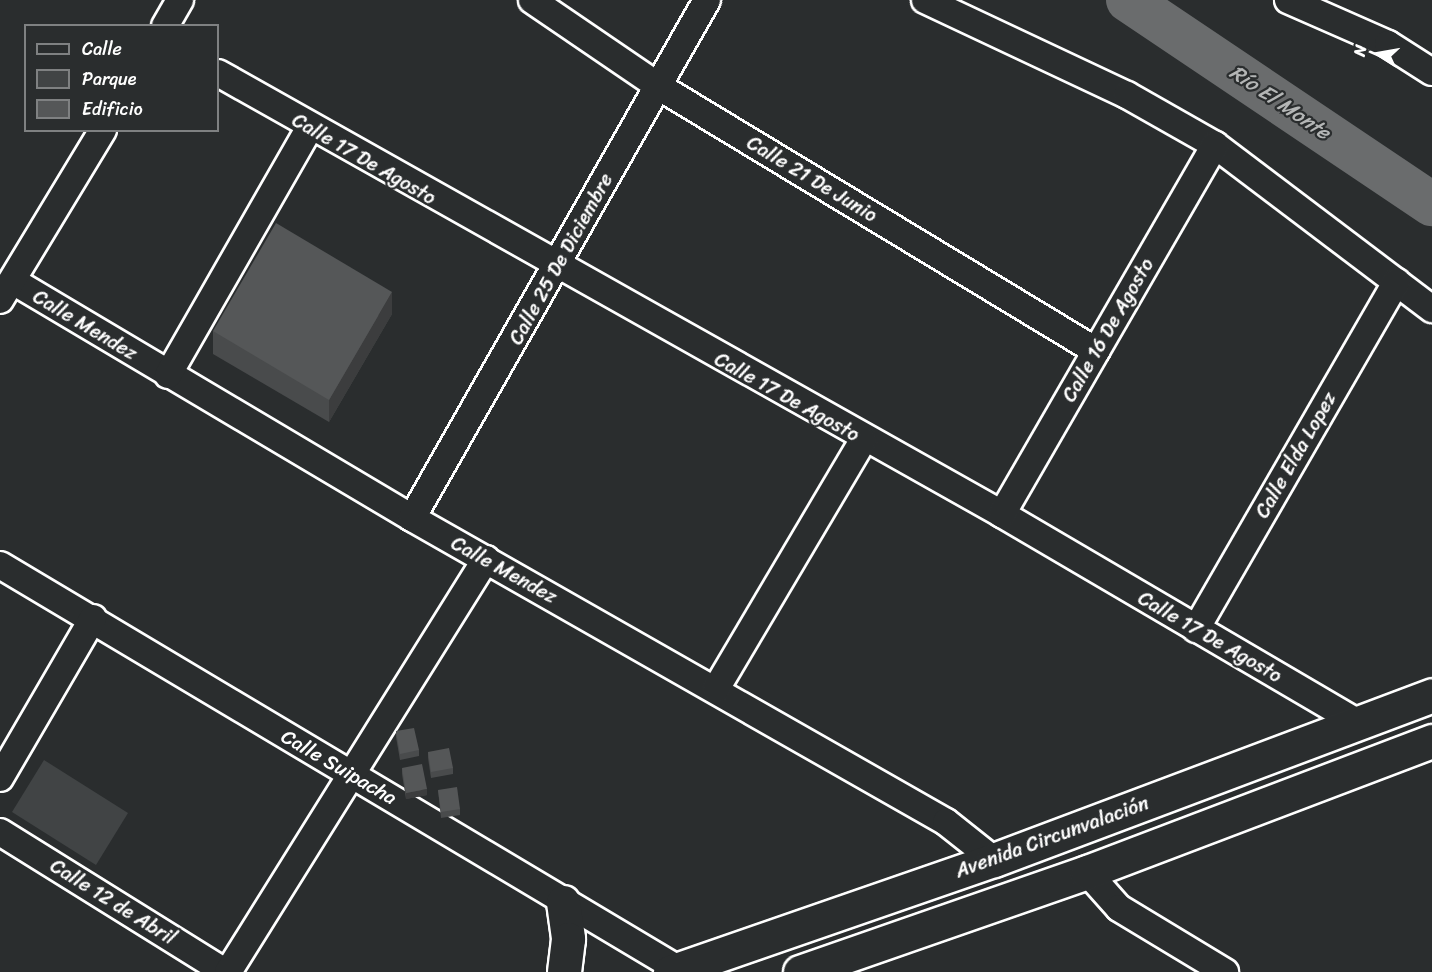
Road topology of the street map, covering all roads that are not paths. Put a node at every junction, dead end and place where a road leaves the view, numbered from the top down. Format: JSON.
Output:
{"nodes":[{"id":1,"x":180,"y":0,"type":"edge"},
{"id":2,"x":532,"y":0,"type":"edge"},
{"id":3,"x":707,"y":0,"type":"edge"},
{"id":4,"x":925,"y":0,"type":"edge"},
{"id":5,"x":1288,"y":0,"type":"edge"},
{"id":6,"x":166,"y":24,"type":"edge"},
{"id":7,"x":1432,"y":72,"type":"edge"},
{"id":8,"x":219,"y":74,"type":"edge"},
{"id":9,"x":658,"y":86,"type":"junction"},
{"id":10,"x":309,"y":129,"type":"junction"},
{"id":11,"x":102,"y":132,"type":"edge"},
{"id":12,"x":1215,"y":145,"type":"junction"},
{"id":13,"x":557,"y":268,"type":"junction"},
{"id":14,"x":1396,"y":282,"type":"junction"},
{"id":15,"x":6,"y":290,"type":"edge"},
{"id":16,"x":1432,"y":309,"type":"edge"},
{"id":17,"x":1096,"y":351,"type":"junction"},
{"id":18,"x":168,"y":375,"type":"junction"},
{"id":19,"x":863,"y":440,"type":"junction"},
{"id":20,"x":1002,"y":514,"type":"junction"},
{"id":21,"x":412,"y":518,"type":"junction"},
{"id":22,"x":486,"y":559,"type":"junction"},
{"id":23,"x":0,"y":565,"type":"edge"},
{"id":24,"x":93,"y":618,"type":"junction"},
{"id":25,"x":1196,"y":628,"type":"junction"},
{"id":26,"x":716,"y":689,"type":"junction"},
{"id":27,"x":1432,"y":695,"type":"edge"},
{"id":28,"x":1356,"y":722,"type":"junction"},
{"id":29,"x":1432,"y":741,"type":"edge"},
{"id":30,"x":350,"y":775,"type":"junction"},
{"id":31,"x":0,"y":778,"type":"edge"},
{"id":32,"x":0,"y":832,"type":"edge"},
{"id":33,"x":994,"y":860,"type":"junction"},
{"id":34,"x":1087,"y":872,"type":"junction"},
{"id":35,"x":563,"y":902,"type":"junction"},
{"id":36,"x":674,"y":970,"type":"edge"},
{"id":37,"x":806,"y":971,"type":"edge"},
{"id":38,"x":226,"y":972,"type":"edge"},
{"id":39,"x":564,"y":972,"type":"edge"},
{"id":40,"x":1225,"y":972,"type":"edge"}],
"edges":[{"from":1,"to":6,"type":"street"},
{"from":2,"to":9,"type":"street","name":"Calle 21 De Junio"},
{"from":3,"to":9,"type":"street","name":"Calle 25 De Diciembre"},
{"from":4,"to":12,"type":"street"},
{"from":5,"to":7,"type":"street"},
{"from":8,"to":10,"type":"street","name":"Calle 17 De Agosto"},
{"from":9,"to":13,"type":"street","name":"Calle 25 De Diciembre"},
{"from":9,"to":17,"type":"street","name":"Calle 21 De Junio"},
{"from":10,"to":13,"type":"street","name":"Calle 17 De Agosto"},
{"from":10,"to":18,"type":"street"},
{"from":11,"to":15,"type":"street"},
{"from":12,"to":14,"type":"street"},
{"from":12,"to":17,"type":"street","name":"Calle 16 De Agosto"},
{"from":13,"to":19,"type":"street","name":"Calle 17 De Agosto"},
{"from":13,"to":21,"type":"street","name":"Calle 25 De Diciembre"},
{"from":14,"to":16,"type":"street"},
{"from":14,"to":25,"type":"street","name":"Calle Elda Lopez"},
{"from":15,"to":18,"type":"street","name":"Calle Mendez"},
{"from":17,"to":20,"type":"street","name":"Calle 16 De Agosto"},
{"from":18,"to":21,"type":"street","name":"Calle Mendez"},
{"from":19,"to":20,"type":"street","name":"Calle 17 De Agosto"},
{"from":19,"to":26,"type":"street"},
{"from":20,"to":25,"type":"street","name":"Calle 17 De Agosto"},
{"from":21,"to":22,"type":"street","name":"Calle Mendez"},
{"from":22,"to":26,"type":"street","name":"Calle Mendez"},
{"from":22,"to":30,"type":"street"},
{"from":23,"to":24,"type":"street","name":"Calle Suipacha"},
{"from":24,"to":30,"type":"street","name":"Calle Suipacha"},
{"from":24,"to":31,"type":"street"},
{"from":25,"to":28,"type":"street","name":"Calle 17 De Agosto"},
{"from":26,"to":33,"type":"street","name":"Calle Mendez"},
{"from":27,"to":28,"type":"highway","name":"Avenida Circunvalación"},
{"from":28,"to":33,"type":"highway","name":"Avenida Circunvalación"},
{"from":29,"to":34,"type":"highway"},
{"from":30,"to":35,"type":"street","name":"Calle Suipacha"},
{"from":30,"to":38,"type":"street"},
{"from":32,"to":38,"type":"street","name":"Calle 12 de Abril"},
{"from":33,"to":36,"type":"highway","name":"Avenida Circunvalación"},
{"from":34,"to":37,"type":"highway"},
{"from":34,"to":40,"type":"street"},
{"from":35,"to":36,"type":"street","name":"Calle Suipacha"},
{"from":35,"to":39,"type":"highway"}]}
